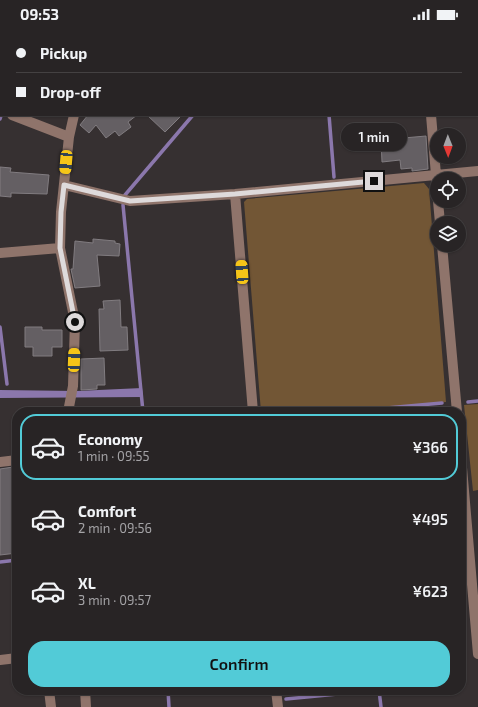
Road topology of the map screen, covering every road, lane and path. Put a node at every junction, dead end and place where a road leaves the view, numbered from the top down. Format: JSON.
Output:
{"nodes":[{"id":1,"x":14,"y":116,"type":"edge"},
{"id":2,"x":74,"y":116,"type":"edge"},
{"id":3,"x":431,"y":116,"type":"edge"},
{"id":4,"x":69,"y":138,"type":"junction"},
{"id":5,"x":478,"y":171,"type":"edge"},
{"id":6,"x":436,"y":172,"type":"edge"},
{"id":7,"x":466,"y":172,"type":"edge"},
{"id":8,"x":430,"y":176,"type":"edge"},
{"id":9,"x":64,"y":185,"type":"junction"},
{"id":10,"x":235,"y":194,"type":"junction"},
{"id":11,"x":60,"y":248,"type":"junction"},
{"id":12,"x":443,"y":252,"type":"edge"},
{"id":13,"x":0,"y":253,"type":"edge"},
{"id":14,"x":69,"y":407,"type":"edge"},
{"id":15,"x":253,"y":407,"type":"edge"},
{"id":16,"x":457,"y":407,"type":"edge"},
{"id":17,"x":12,"y":461,"type":"edge"},
{"id":18,"x":0,"y":462,"type":"edge"},
{"id":19,"x":466,"y":508,"type":"edge"},
{"id":20,"x":477,"y":624,"type":"edge"},
{"id":21,"x":478,"y":654,"type":"edge"},
{"id":22,"x":12,"y":659,"type":"edge"},
{"id":23,"x":0,"y":660,"type":"edge"},
{"id":24,"x":50,"y":695,"type":"edge"},
{"id":25,"x":85,"y":695,"type":"edge"},
{"id":26,"x":277,"y":695,"type":"edge"},
{"id":27,"x":51,"y":707,"type":"edge"},
{"id":28,"x":86,"y":707,"type":"edge"},
{"id":29,"x":278,"y":707,"type":"edge"}],
"edges":[{"from":1,"to":4,"type":"street"},
{"from":2,"to":4,"type":"street"},
{"from":3,"to":6,"type":"street"},
{"from":4,"to":9,"type":"street"},
{"from":5,"to":7,"type":"street"},
{"from":8,"to":10,"type":"street"},
{"from":9,"to":10,"type":"street"},
{"from":9,"to":11,"type":"street"},
{"from":10,"to":15,"type":"street"},
{"from":11,"to":13,"type":"street"},
{"from":11,"to":14,"type":"street"},
{"from":12,"to":16,"type":"street"},
{"from":17,"to":18,"type":"street"},
{"from":19,"to":20,"type":"street"},
{"from":20,"to":21,"type":"street"},
{"from":22,"to":23,"type":"street"},
{"from":24,"to":27,"type":"street"},
{"from":25,"to":28,"type":"street"},
{"from":26,"to":29,"type":"street"}]}
